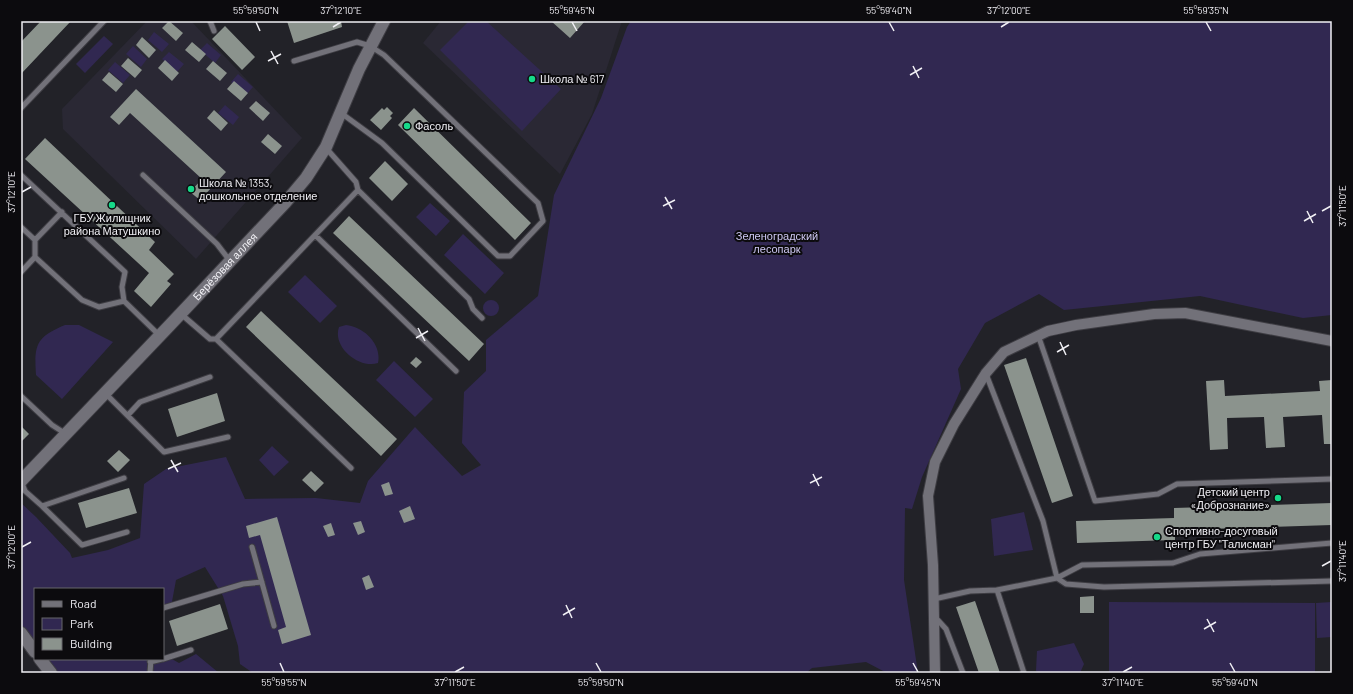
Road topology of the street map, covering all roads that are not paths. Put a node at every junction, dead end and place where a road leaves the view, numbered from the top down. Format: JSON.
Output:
{"nodes":[{"id":1,"x":104,"y":21,"type":"edge"},
{"id":2,"x":210,"y":21,"type":"edge"},
{"id":3,"x":384,"y":21,"type":"edge"},
{"id":4,"x":214,"y":31,"type":"dead end"},
{"id":5,"x":370,"y":46,"type":"junction"},
{"id":6,"x":294,"y":61,"type":"dead end"},
{"id":7,"x":21,"y":108,"type":"edge"},
{"id":8,"x":340,"y":112,"type":"junction"},
{"id":9,"x":326,"y":147,"type":"junction"},
{"id":10,"x":21,"y":175,"type":"edge"},
{"id":11,"x":143,"y":175,"type":"dead end"},
{"id":12,"x":358,"y":190,"type":"junction"},
{"id":13,"x":62,"y":212,"type":"junction"},
{"id":14,"x":21,"y":227,"type":"edge"},
{"id":15,"x":315,"y":235,"type":"junction"},
{"id":16,"x":35,"y":240,"type":"junction"},
{"id":17,"x":35,"y":257,"type":"junction"},
{"id":18,"x":230,"y":260,"type":"junction"},
{"id":19,"x":21,"y":272,"type":"edge"},
{"id":20,"x":124,"y":301,"type":"junction"},
{"id":21,"x":181,"y":314,"type":"junction"},
{"id":22,"x":482,"y":318,"type":"dead end"},
{"id":23,"x":1038,"y":335,"type":"junction"},
{"id":24,"x":160,"y":336,"type":"junction"},
{"id":25,"x":216,"y":339,"type":"junction"},
{"id":26,"x":1332,"y":341,"type":"edge"},
{"id":27,"x":456,"y":371,"type":"dead end"},
{"id":28,"x":986,"y":373,"type":"junction"},
{"id":29,"x":210,"y":377,"type":"dead end"},
{"id":30,"x":105,"y":393,"type":"junction"},
{"id":31,"x":21,"y":396,"type":"edge"},
{"id":32,"x":128,"y":415,"type":"junction"},
{"id":33,"x":66,"y":435,"type":"junction"},
{"id":34,"x":228,"y":437,"type":"dead end"},
{"id":35,"x":351,"y":468,"type":"dead end"},
{"id":36,"x":124,"y":478,"type":"dead end"},
{"id":37,"x":1332,"y":479,"type":"edge"},
{"id":38,"x":21,"y":481,"type":"edge"},
{"id":39,"x":42,"y":506,"type":"junction"},
{"id":40,"x":127,"y":532,"type":"dead end"},
{"id":41,"x":1332,"y":543,"type":"edge"},
{"id":42,"x":252,"y":547,"type":"dead end"},
{"id":43,"x":1057,"y":578,"type":"junction"},
{"id":44,"x":1332,"y":581,"type":"edge"},
{"id":45,"x":262,"y":582,"type":"junction"},
{"id":46,"x":997,"y":590,"type":"junction"},
{"id":47,"x":934,"y":599,"type":"junction"},
{"id":48,"x":164,"y":608,"type":"edge"},
{"id":49,"x":934,"y":616,"type":"junction"},
{"id":50,"x":274,"y":626,"type":"dead end"},
{"id":51,"x":21,"y":633,"type":"edge"},
{"id":52,"x":191,"y":650,"type":"dead end"},
{"id":53,"x":34,"y":651,"type":"edge"},
{"id":54,"x":164,"y":658,"type":"edge"},
{"id":55,"x":41,"y":660,"type":"edge"},
{"id":56,"x":150,"y":661,"type":"edge"},
{"id":57,"x":51,"y":673,"type":"edge"},
{"id":58,"x":150,"y":673,"type":"edge"},
{"id":59,"x":935,"y":673,"type":"edge"},
{"id":60,"x":963,"y":673,"type":"edge"},
{"id":61,"x":1024,"y":673,"type":"edge"}],
"edges":[{"from":1,"to":7,"type":"lane"},
{"from":2,"to":4,"type":"lane"},
{"from":3,"to":5,"type":"street","name":"Берёзовая аллея"},
{"from":5,"to":6,"type":"lane"},
{"from":5,"to":8,"type":"street","name":"Берёзовая аллея"},
{"from":5,"to":8,"type":"lane"},
{"from":8,"to":9,"type":"street","name":"Берёзовая аллея"},
{"from":9,"to":12,"type":"lane"},
{"from":9,"to":18,"type":"street","name":"Берёзовая аллея"},
{"from":10,"to":13,"type":"lane"},
{"from":11,"to":18,"type":"lane"},
{"from":12,"to":15,"type":"lane"},
{"from":12,"to":22,"type":"lane"},
{"from":13,"to":16,"type":"lane"},
{"from":13,"to":20,"type":"lane"},
{"from":14,"to":16,"type":"lane"},
{"from":15,"to":25,"type":"lane"},
{"from":15,"to":27,"type":"lane"},
{"from":16,"to":17,"type":"lane"},
{"from":17,"to":19,"type":"lane"},
{"from":17,"to":20,"type":"lane"},
{"from":18,"to":21,"type":"street","name":"Берёзовая аллея"},
{"from":20,"to":24,"type":"lane"},
{"from":21,"to":24,"type":"street","name":"Берёзовая аллея"},
{"from":21,"to":25,"type":"lane"},
{"from":23,"to":26,"type":"street"},
{"from":23,"to":28,"type":"street"},
{"from":23,"to":37,"type":"lane"},
{"from":24,"to":30,"type":"street","name":"Берёзовая аллея"},
{"from":25,"to":35,"type":"lane"},
{"from":28,"to":43,"type":"lane"},
{"from":28,"to":47,"type":"street"},
{"from":29,"to":32,"type":"lane"},
{"from":30,"to":32,"type":"lane"},
{"from":30,"to":33,"type":"street","name":"Берёзовая аллея"},
{"from":31,"to":33,"type":"lane"},
{"from":32,"to":34,"type":"lane"},
{"from":33,"to":38,"type":"street","name":"Берёзовая аллея"},
{"from":36,"to":39,"type":"lane"},
{"from":38,"to":39,"type":"lane"},
{"from":39,"to":40,"type":"lane"},
{"from":41,"to":43,"type":"lane"},
{"from":42,"to":45,"type":"lane"},
{"from":43,"to":44,"type":"lane"},
{"from":43,"to":46,"type":"lane"},
{"from":45,"to":48,"type":"lane"},
{"from":45,"to":50,"type":"lane"},
{"from":46,"to":47,"type":"lane"},
{"from":46,"to":61,"type":"lane"},
{"from":47,"to":49,"type":"street"},
{"from":49,"to":59,"type":"street"},
{"from":49,"to":60,"type":"lane"},
{"from":51,"to":53,"type":"street"},
{"from":52,"to":54,"type":"lane"},
{"from":55,"to":57,"type":"street"},
{"from":56,"to":58,"type":"lane"}]}
